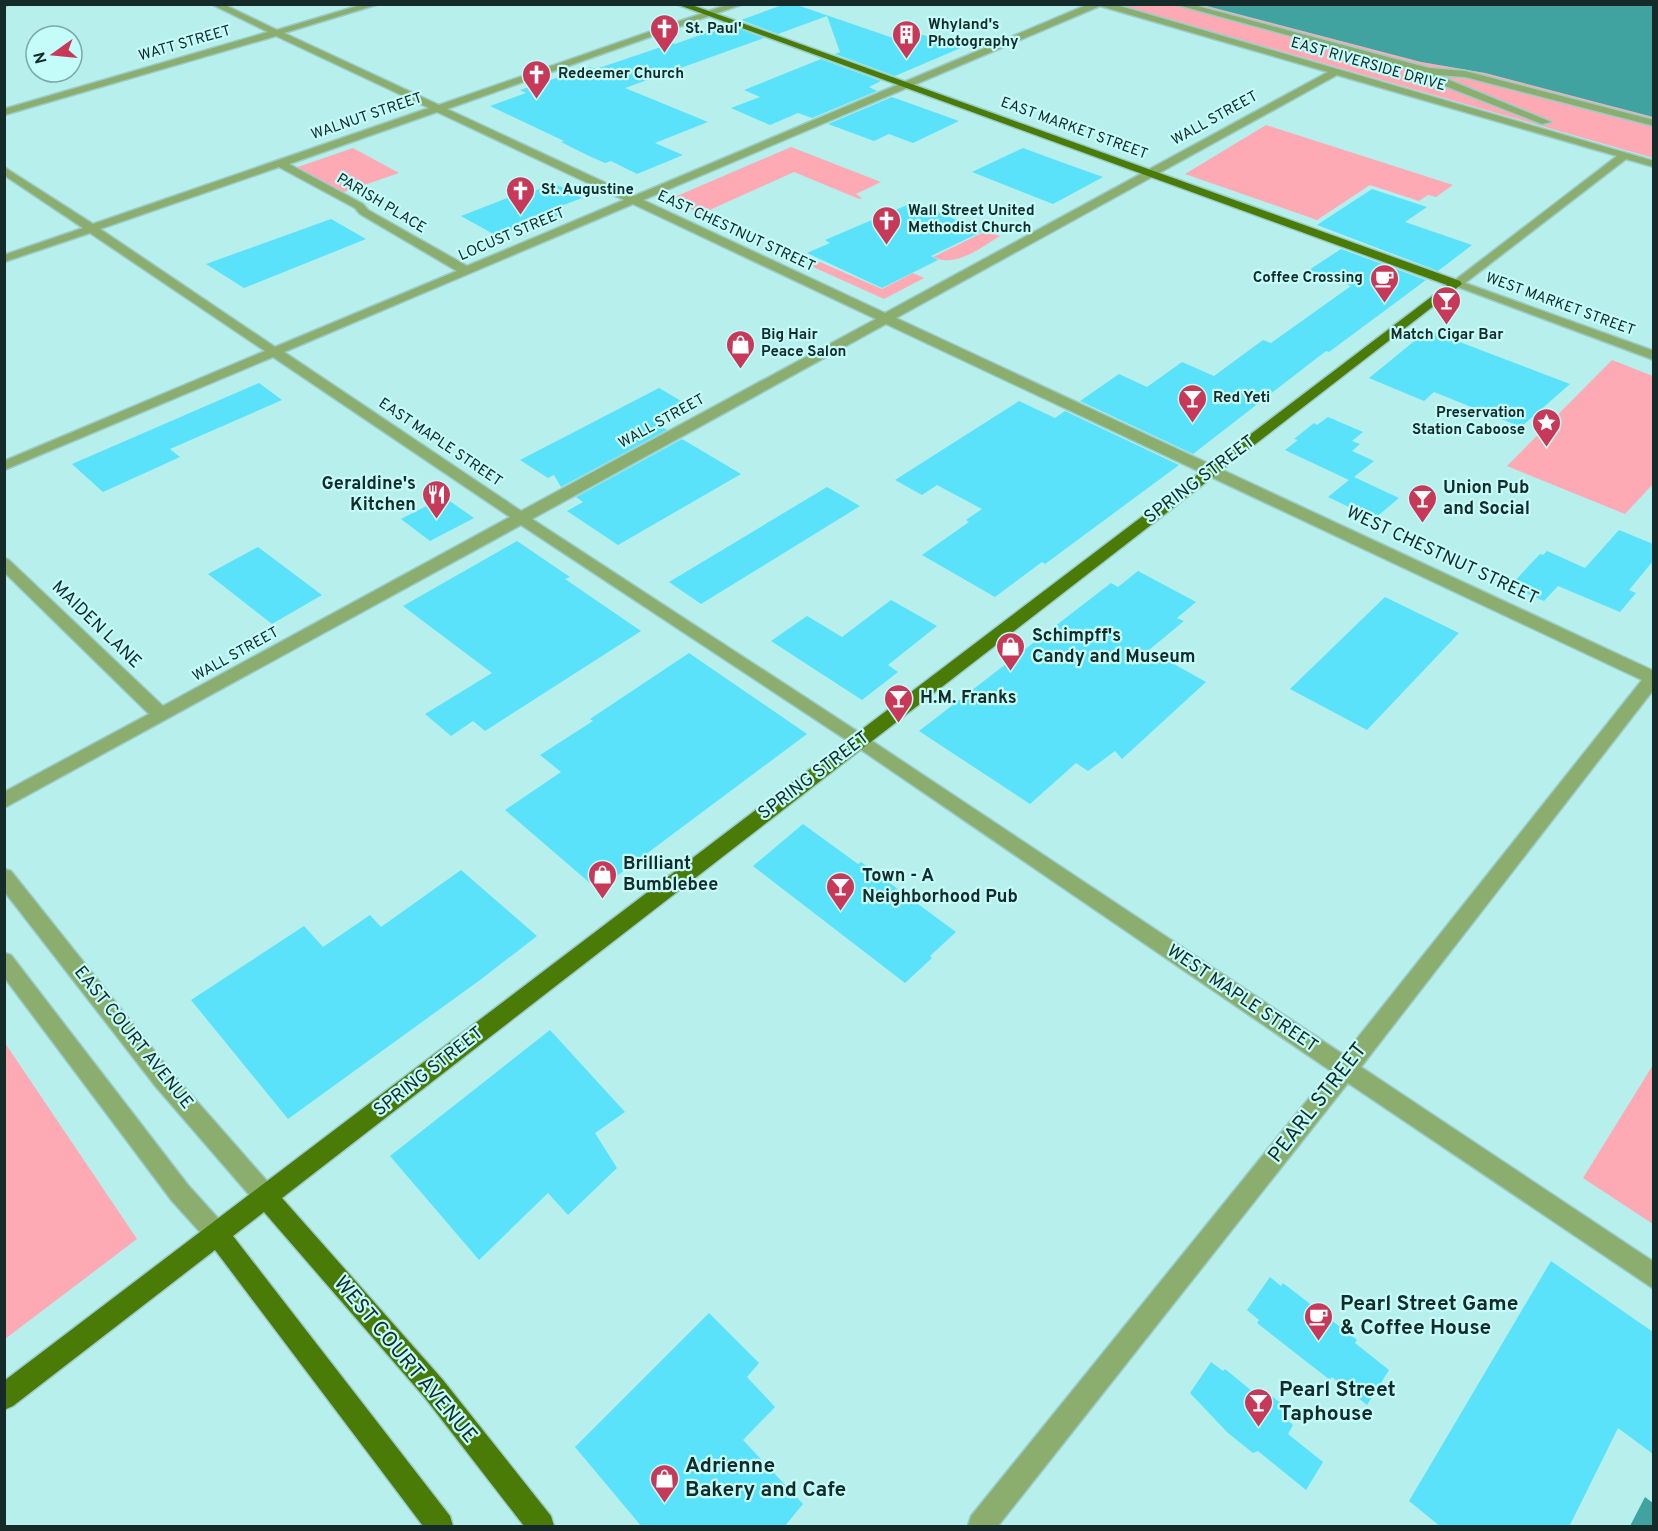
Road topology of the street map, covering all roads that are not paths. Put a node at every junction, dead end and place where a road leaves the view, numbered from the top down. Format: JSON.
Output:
{"nodes":[{"id":1,"x":215,"y":4,"type":"edge"},
{"id":2,"x":375,"y":4,"type":"edge"},
{"id":3,"x":680,"y":4,"type":"edge"},
{"id":4,"x":739,"y":4,"type":"edge"},
{"id":5,"x":1100,"y":4,"type":"edge"},
{"id":6,"x":1178,"y":4,"type":"edge"},
{"id":7,"x":710,"y":14,"type":"junction"},
{"id":8,"x":275,"y":33,"type":"junction"},
{"id":9,"x":1429,"y":71,"type":"junction"},
{"id":10,"x":1336,"y":72,"type":"junction"},
{"id":11,"x":908,"y":85,"type":"junction"},
{"id":12,"x":437,"y":109,"type":"junction"},
{"id":13,"x":4,"y":112,"type":"edge"},
{"id":14,"x":1653,"y":123,"type":"edge"},
{"id":15,"x":1552,"y":134,"type":"junction"},
{"id":16,"x":1625,"y":155,"type":"junction"},
{"id":17,"x":280,"y":163,"type":"junction"},
{"id":18,"x":1653,"y":164,"type":"edge"},
{"id":19,"x":4,"y":170,"type":"edge"},
{"id":20,"x":1151,"y":173,"type":"junction"},
{"id":21,"x":633,"y":201,"type":"junction"},
{"id":22,"x":91,"y":229,"type":"junction"},
{"id":23,"x":4,"y":259,"type":"edge"},
{"id":24,"x":466,"y":271,"type":"junction"},
{"id":25,"x":1456,"y":284,"type":"junction"},
{"id":26,"x":886,"y":318,"type":"junction"},
{"id":27,"x":275,"y":352,"type":"junction"},
{"id":28,"x":1653,"y":356,"type":"edge"},
{"id":29,"x":4,"y":466,"type":"edge"},
{"id":30,"x":1212,"y":471,"type":"junction"},
{"id":31,"x":521,"y":518,"type":"junction"},
{"id":32,"x":4,"y":563,"type":"edge"},
{"id":33,"x":1653,"y":677,"type":"edge"},
{"id":34,"x":160,"y":715,"type":"junction"},
{"id":35,"x":860,"y":741,"type":"junction"},
{"id":36,"x":4,"y":801,"type":"edge"},
{"id":37,"x":4,"y":876,"type":"edge"},
{"id":38,"x":4,"y":962,"type":"edge"},
{"id":39,"x":1346,"y":1069,"type":"junction"},
{"id":40,"x":266,"y":1197,"type":"junction"},
{"id":41,"x":218,"y":1235,"type":"junction"},
{"id":42,"x":1653,"y":1277,"type":"edge"},
{"id":43,"x":4,"y":1397,"type":"edge"},
{"id":44,"x":440,"y":1527,"type":"edge"},
{"id":45,"x":541,"y":1527,"type":"edge"},
{"id":46,"x":981,"y":1527,"type":"edge"}],
"edges":[{"from":1,"to":8,"type":"street","name":"EAST CHESTNUT STREET"},
{"from":2,"to":8,"type":"street","name":"WATT STREET"},
{"from":3,"to":7,"type":"main road","name":"EAST MARKET STREET"},
{"from":4,"to":7,"type":"street","name":"WALNUT STREET"},
{"from":5,"to":10,"type":"street","name":"EAST RIVERSIDE DRIVE"},
{"from":5,"to":11,"type":"street","name":"LOCUST STREET"},
{"from":6,"to":9,"type":"street"},
{"from":7,"to":11,"type":"main road","name":"EAST MARKET STREET"},
{"from":7,"to":12,"type":"street","name":"WALNUT STREET"},
{"from":8,"to":12,"type":"street","name":"EAST CHESTNUT STREET"},
{"from":8,"to":13,"type":"street","name":"WATT STREET"},
{"from":9,"to":14,"type":"street"},
{"from":9,"to":15,"type":"street"},
{"from":10,"to":15,"type":"street","name":"EAST RIVERSIDE DRIVE"},
{"from":10,"to":20,"type":"street","name":"WALL STREET"},
{"from":11,"to":20,"type":"main road","name":"EAST MARKET STREET"},
{"from":11,"to":21,"type":"street","name":"LOCUST STREET"},
{"from":12,"to":17,"type":"street","name":"WALNUT STREET"},
{"from":12,"to":21,"type":"street","name":"EAST CHESTNUT STREET"},
{"from":15,"to":16,"type":"street","name":"EAST RIVERSIDE DRIVE"},
{"from":16,"to":18,"type":"street","name":"EAST RIVERSIDE DRIVE"},
{"from":16,"to":25,"type":"street","name":"SPRING STREET"},
{"from":17,"to":22,"type":"street","name":"WALNUT STREET"},
{"from":17,"to":24,"type":"street","name":"PARISH PLACE"},
{"from":19,"to":22,"type":"street","name":"EAST MAPLE STREET"},
{"from":20,"to":25,"type":"main road","name":"EAST MARKET STREET"},
{"from":20,"to":26,"type":"street","name":"WALL STREET"},
{"from":21,"to":24,"type":"street","name":"LOCUST STREET"},
{"from":21,"to":26,"type":"street","name":"EAST CHESTNUT STREET"},
{"from":22,"to":23,"type":"street","name":"WALNUT STREET"},
{"from":22,"to":27,"type":"street","name":"EAST MAPLE STREET"},
{"from":24,"to":27,"type":"street","name":"LOCUST STREET"},
{"from":25,"to":28,"type":"street","name":"WEST MARKET STREET"},
{"from":25,"to":30,"type":"main road","name":"SPRING STREET"},
{"from":26,"to":30,"type":"street","name":"EAST CHESTNUT STREET"},
{"from":26,"to":31,"type":"street","name":"WALL STREET"},
{"from":27,"to":29,"type":"street","name":"LOCUST STREET"},
{"from":27,"to":31,"type":"street","name":"EAST MAPLE STREET"},
{"from":30,"to":33,"type":"street","name":"WEST CHESTNUT STREET"},
{"from":30,"to":35,"type":"main road","name":"SPRING STREET"},
{"from":31,"to":34,"type":"street","name":"WALL STREET"},
{"from":31,"to":35,"type":"street","name":"EAST MAPLE STREET"},
{"from":32,"to":34,"type":"street","name":"MAIDEN LANE"},
{"from":33,"to":39,"type":"street","name":"PEARL STREET"},
{"from":34,"to":36,"type":"street","name":"WALL STREET"},
{"from":35,"to":39,"type":"street","name":"WEST MAPLE STREET"},
{"from":35,"to":40,"type":"main road","name":"SPRING STREET"},
{"from":37,"to":40,"type":"street","name":"EAST COURT AVENUE"},
{"from":38,"to":41,"type":"street"},
{"from":39,"to":42,"type":"street","name":"WEST MAPLE STREET"},
{"from":39,"to":46,"type":"street","name":"PEARL STREET"},
{"from":40,"to":41,"type":"main road","name":"SPRING STREET"},
{"from":40,"to":45,"type":"main road","name":"WEST COURT AVENUE"},
{"from":41,"to":43,"type":"main road","name":"SPRING STREET"},
{"from":41,"to":44,"type":"main road"}]}
